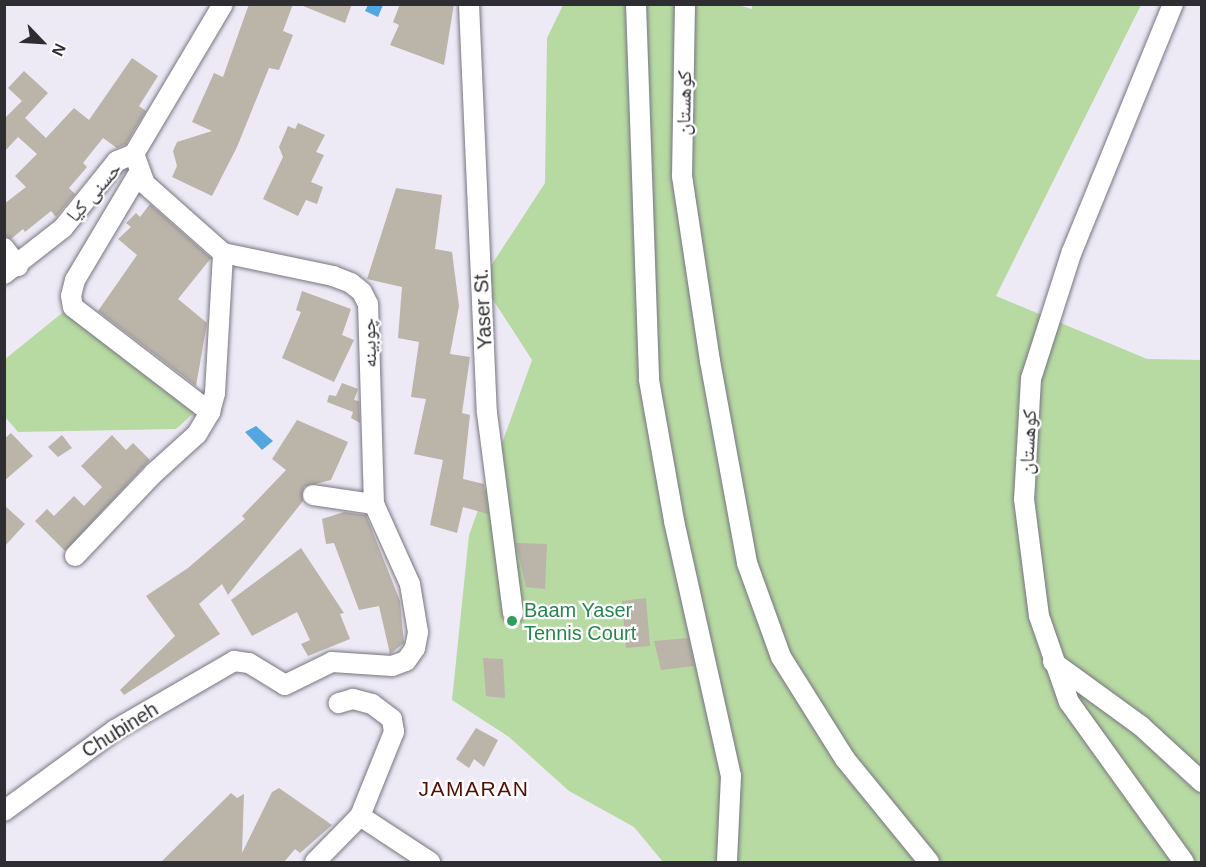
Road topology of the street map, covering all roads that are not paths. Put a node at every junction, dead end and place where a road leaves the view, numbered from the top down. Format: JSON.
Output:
{"nodes":[{"id":1,"x":222,"y":4,"type":"edge"},
{"id":2,"x":469,"y":4,"type":"edge"},
{"id":3,"x":636,"y":4,"type":"edge"},
{"id":4,"x":685,"y":4,"type":"edge"},
{"id":5,"x":1173,"y":4,"type":"edge"},
{"id":6,"x":137,"y":162,"type":"junction"},
{"id":7,"x":4,"y":248,"type":"edge"},
{"id":8,"x":223,"y":253,"type":"junction"},
{"id":9,"x":11,"y":270,"type":"edge"},
{"id":10,"x":210,"y":412,"type":"junction"},
{"id":11,"x":313,"y":495,"type":"dead end"},
{"id":12,"x":374,"y":504,"type":"junction"},
{"id":13,"x":75,"y":556,"type":"dead end"},
{"id":14,"x":513,"y":613,"type":"dead end"},
{"id":15,"x":1053,"y":662,"type":"junction"},
{"id":16,"x":339,"y":703,"type":"dead end"},
{"id":17,"x":1202,"y":782,"type":"edge"},
{"id":18,"x":4,"y":811,"type":"edge"},
{"id":19,"x":360,"y":816,"type":"junction"},
{"id":20,"x":315,"y":862,"type":"edge"},
{"id":21,"x":430,"y":862,"type":"edge"},
{"id":22,"x":726,"y":862,"type":"edge"},
{"id":23,"x":929,"y":862,"type":"edge"},
{"id":24,"x":1184,"y":862,"type":"edge"}],
"edges":[{"from":1,"to":6,"type":"street","name":"حسنی کیا"},
{"from":2,"to":14,"type":"street","name":"Yaser St."},
{"from":3,"to":22,"type":"street"},
{"from":4,"to":23,"type":"street","name":"کوهستان"},
{"from":5,"to":15,"type":"street","name":"کوهستان"},
{"from":6,"to":8,"type":"street","name":"چوبینه"},
{"from":6,"to":9,"type":"street","name":"حسنی کیا"},
{"from":6,"to":10,"type":"street"},
{"from":7,"to":9,"type":"street"},
{"from":8,"to":10,"type":"street"},
{"from":8,"to":12,"type":"street","name":"چوبینه"},
{"from":10,"to":13,"type":"street"},
{"from":11,"to":12,"type":"street"},
{"from":12,"to":18,"type":"street","name":"چوبینه"},
{"from":15,"to":17,"type":"street"},
{"from":15,"to":24,"type":"street","name":"کوهستان"},
{"from":16,"to":19,"type":"street"},
{"from":19,"to":20,"type":"street"},
{"from":19,"to":21,"type":"street"}]}
